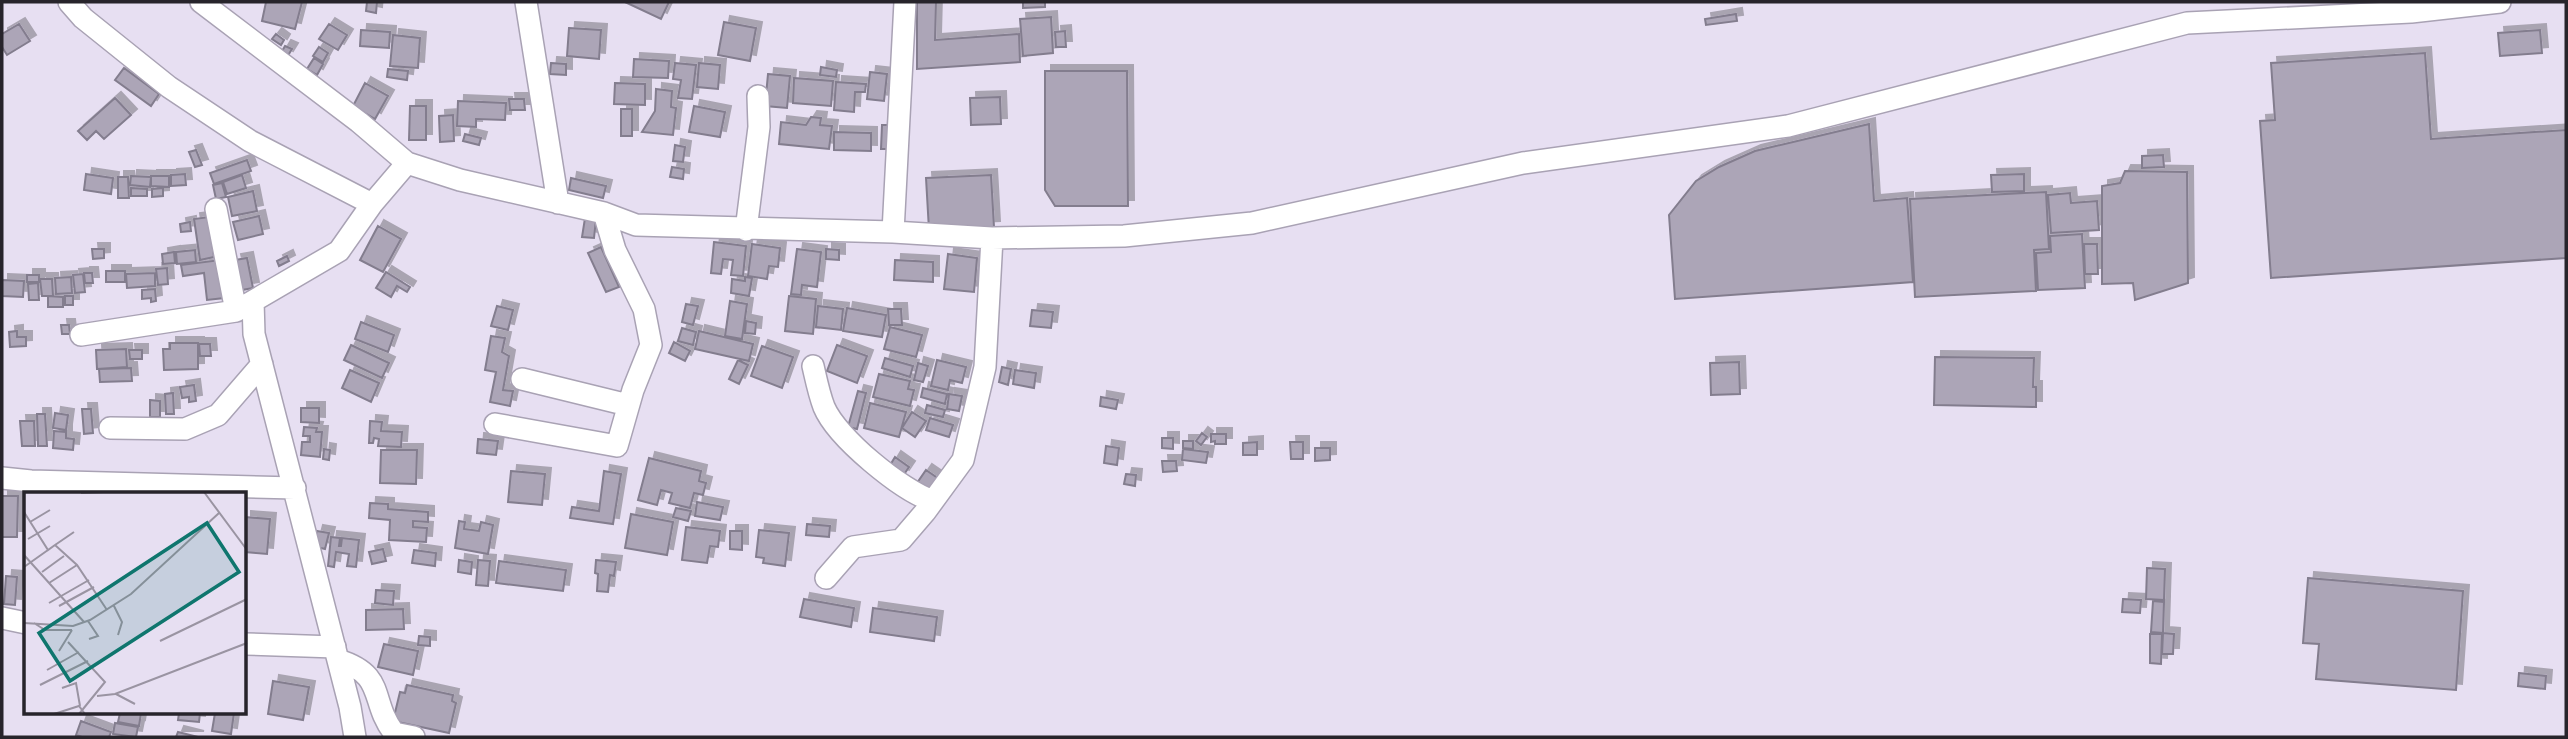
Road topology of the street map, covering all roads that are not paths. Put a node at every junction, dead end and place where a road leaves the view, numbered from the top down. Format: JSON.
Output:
{"nodes":[{"id":1,"x":69,"y":2,"type":"edge"},
{"id":2,"x":201,"y":2,"type":"edge"},
{"id":3,"x":526,"y":2,"type":"edge"},
{"id":4,"x":905,"y":2,"type":"edge"},
{"id":5,"x":2500,"y":2,"type":"edge"},
{"id":6,"x":758,"y":96,"type":"dead end"},
{"id":7,"x":407,"y":163,"type":"junction"},
{"id":8,"x":558,"y":203,"type":"junction"},
{"id":9,"x":372,"y":204,"type":"junction"},
{"id":10,"x":216,"y":209,"type":"dead end"},
{"id":11,"x":604,"y":212,"type":"junction"},
{"id":12,"x":746,"y":230,"type":"junction"},
{"id":13,"x":893,"y":232,"type":"junction"},
{"id":14,"x":992,"y":238,"type":"junction"},
{"id":15,"x":244,"y":306,"type":"junction"},
{"id":16,"x":81,"y":335,"type":"dead end"},
{"id":17,"x":262,"y":365,"type":"junction"},
{"id":18,"x":813,"y":366,"type":"dead end"},
{"id":19,"x":522,"y":379,"type":"dead end"},
{"id":20,"x":628,"y":405,"type":"junction"},
{"id":21,"x":495,"y":424,"type":"dead end"},
{"id":22,"x":110,"y":428,"type":"dead end"},
{"id":23,"x":2,"y":478,"type":"edge"},
{"id":24,"x":295,"y":488,"type":"junction"},
{"id":25,"x":933,"y":501,"type":"junction"},
{"id":26,"x":826,"y":578,"type":"dead end"},
{"id":27,"x":2,"y":618,"type":"edge"},
{"id":28,"x":24,"y":623,"type":"edge"},
{"id":29,"x":247,"y":644,"type":"edge"},
{"id":30,"x":336,"y":653,"type":"junction"},
{"id":31,"x":355,"y":737,"type":"edge"},
{"id":32,"x":414,"y":737,"type":"edge"}],
"edges":[{"from":1,"to":9,"type":"street"},
{"from":2,"to":7,"type":"street"},
{"from":3,"to":8,"type":"street"},
{"from":4,"to":13,"type":"street"},
{"from":5,"to":14,"type":"street"},
{"from":6,"to":12,"type":"street"},
{"from":7,"to":8,"type":"street"},
{"from":7,"to":9,"type":"street"},
{"from":8,"to":11,"type":"street"},
{"from":9,"to":15,"type":"street"},
{"from":10,"to":15,"type":"street"},
{"from":11,"to":12,"type":"street"},
{"from":11,"to":20,"type":"street"},
{"from":12,"to":13,"type":"street"},
{"from":13,"to":14,"type":"street"},
{"from":14,"to":25,"type":"street"},
{"from":15,"to":16,"type":"street"},
{"from":15,"to":17,"type":"street"},
{"from":17,"to":22,"type":"street"},
{"from":17,"to":24,"type":"street"},
{"from":18,"to":25,"type":"street"},
{"from":19,"to":20,"type":"street"},
{"from":20,"to":21,"type":"street"},
{"from":23,"to":24,"type":"street"},
{"from":24,"to":30,"type":"street"},
{"from":25,"to":26,"type":"street"},
{"from":27,"to":28,"type":"street"},
{"from":29,"to":30,"type":"street"},
{"from":30,"to":31,"type":"street"},
{"from":30,"to":32,"type":"street"}]}
